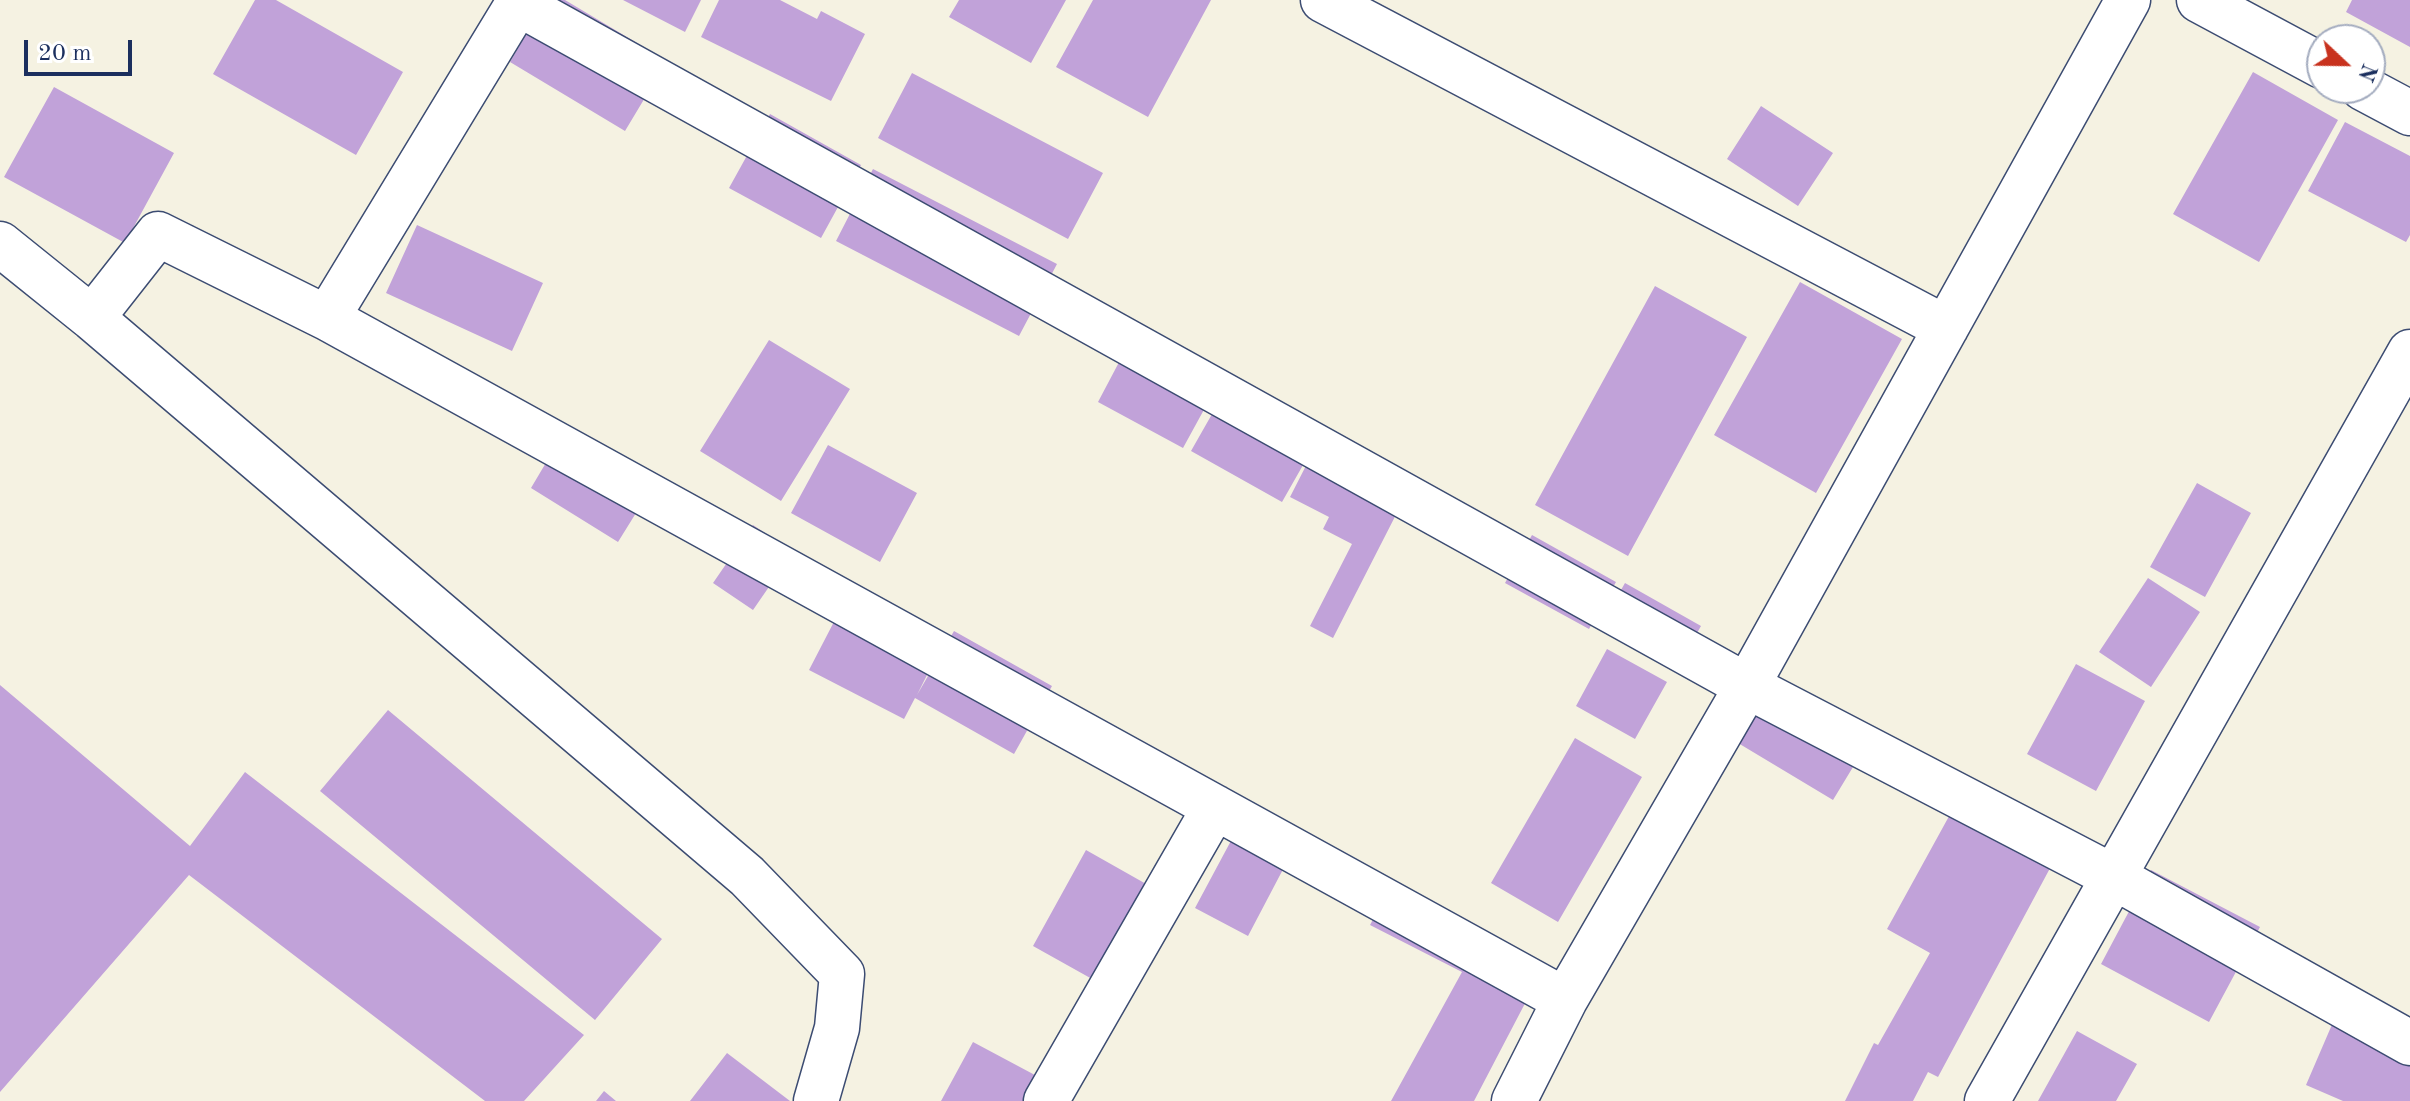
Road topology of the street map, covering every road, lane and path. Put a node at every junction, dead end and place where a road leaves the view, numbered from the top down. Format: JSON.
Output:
{"nodes":[{"id":1,"x":1323,"y":0,"type":"edge"},
{"id":2,"x":2128,"y":0,"type":"edge"},
{"id":3,"x":2199,"y":0,"type":"edge"},
{"id":4,"x":519,"y":2,"type":"edge"},
{"id":5,"x":2306,"y":57,"type":"edge"},
{"id":6,"x":2386,"y":100,"type":"edge"},
{"id":7,"x":2410,"y":113,"type":"edge"},
{"id":8,"x":0,"y":244,"type":"edge"},
{"id":9,"x":92,"y":318,"type":"junction"},
{"id":10,"x":327,"y":318,"type":"junction"},
{"id":11,"x":1946,"y":328,"type":"junction"},
{"id":12,"x":2410,"y":352,"type":"edge"},
{"id":13,"x":1747,"y":686,"type":"junction"},
{"id":14,"x":1215,"y":807,"type":"junction"},
{"id":15,"x":2114,"y":877,"type":"junction"},
{"id":16,"x":1565,"y":1000,"type":"junction"},
{"id":17,"x":2410,"y":1043,"type":"edge"},
{"id":18,"x":816,"y":1101,"type":"edge"},
{"id":19,"x":1046,"y":1101,"type":"edge"},
{"id":20,"x":1514,"y":1101,"type":"edge"},
{"id":21,"x":1987,"y":1101,"type":"edge"}],
"edges":[{"from":1,"to":11,"type":"street"},
{"from":2,"to":11,"type":"street"},
{"from":3,"to":5,"type":"street"},
{"from":4,"to":10,"type":"street"},
{"from":4,"to":13,"type":"street"},
{"from":6,"to":7,"type":"street"},
{"from":8,"to":9,"type":"street"},
{"from":9,"to":10,"type":"street"},
{"from":9,"to":18,"type":"street"},
{"from":10,"to":14,"type":"street"},
{"from":11,"to":13,"type":"street"},
{"from":12,"to":15,"type":"street"},
{"from":13,"to":15,"type":"street"},
{"from":13,"to":16,"type":"street"},
{"from":14,"to":16,"type":"street"},
{"from":14,"to":19,"type":"street"},
{"from":15,"to":17,"type":"street"},
{"from":15,"to":21,"type":"street"},
{"from":16,"to":20,"type":"street"}]}
